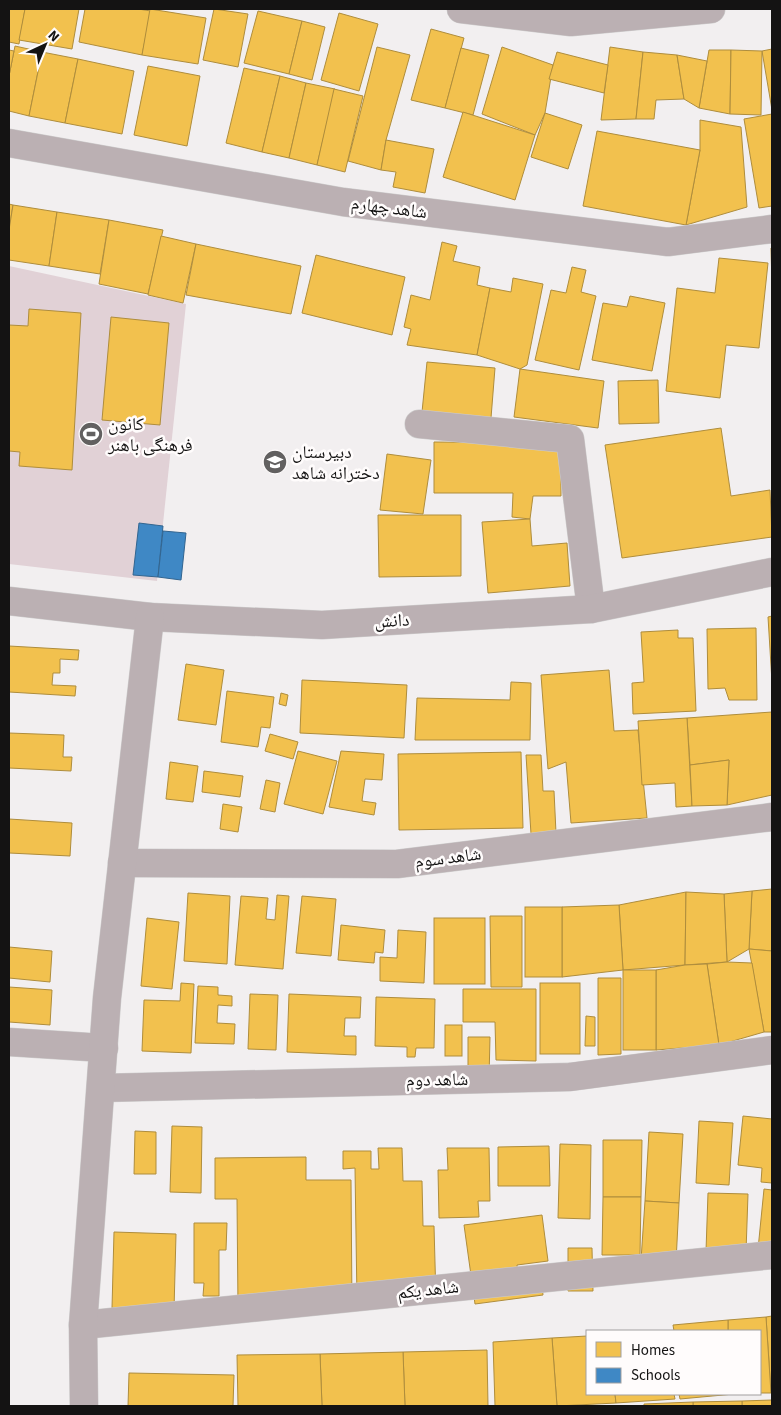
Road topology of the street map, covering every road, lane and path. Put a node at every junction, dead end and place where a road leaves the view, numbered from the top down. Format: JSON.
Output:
{"nodes":[{"id":1,"x":462,"y":9,"type":"edge"},
{"id":2,"x":711,"y":9,"type":"edge"},
{"id":3,"x":9,"y":143,"type":"edge"},
{"id":4,"x":772,"y":229,"type":"edge"},
{"id":5,"x":419,"y":424,"type":"dead end"},
{"id":6,"x":772,"y":572,"type":"edge"},
{"id":7,"x":9,"y":601,"type":"edge"},
{"id":8,"x":591,"y":609,"type":"junction"},
{"id":9,"x":150,"y":618,"type":"junction"},
{"id":10,"x":772,"y":817,"type":"edge"},
{"id":11,"x":122,"y":863,"type":"junction"},
{"id":12,"x":9,"y":1042,"type":"edge"},
{"id":13,"x":104,"y":1048,"type":"junction"},
{"id":14,"x":772,"y":1050,"type":"edge"},
{"id":15,"x":100,"y":1088,"type":"junction"},
{"id":16,"x":772,"y":1256,"type":"edge"},
{"id":17,"x":83,"y":1325,"type":"junction"},
{"id":18,"x":84,"y":1406,"type":"edge"}],
"edges":[{"from":1,"to":2,"type":"street"},
{"from":3,"to":4,"type":"street","name":"شاهد چهارم"},
{"from":5,"to":8,"type":"street"},
{"from":6,"to":8,"type":"street","name":"دانش"},
{"from":7,"to":9,"type":"street","name":"دانش"},
{"from":8,"to":9,"type":"street","name":"دانش"},
{"from":9,"to":11,"type":"street"},
{"from":10,"to":11,"type":"street","name":"شاهد سوم"},
{"from":11,"to":13,"type":"street"},
{"from":12,"to":13,"type":"street"},
{"from":13,"to":15,"type":"street"},
{"from":14,"to":15,"type":"street","name":"شاهد دوم"},
{"from":15,"to":17,"type":"street"},
{"from":16,"to":17,"type":"street","name":"شاهد یکم"},
{"from":17,"to":18,"type":"street"}]}
